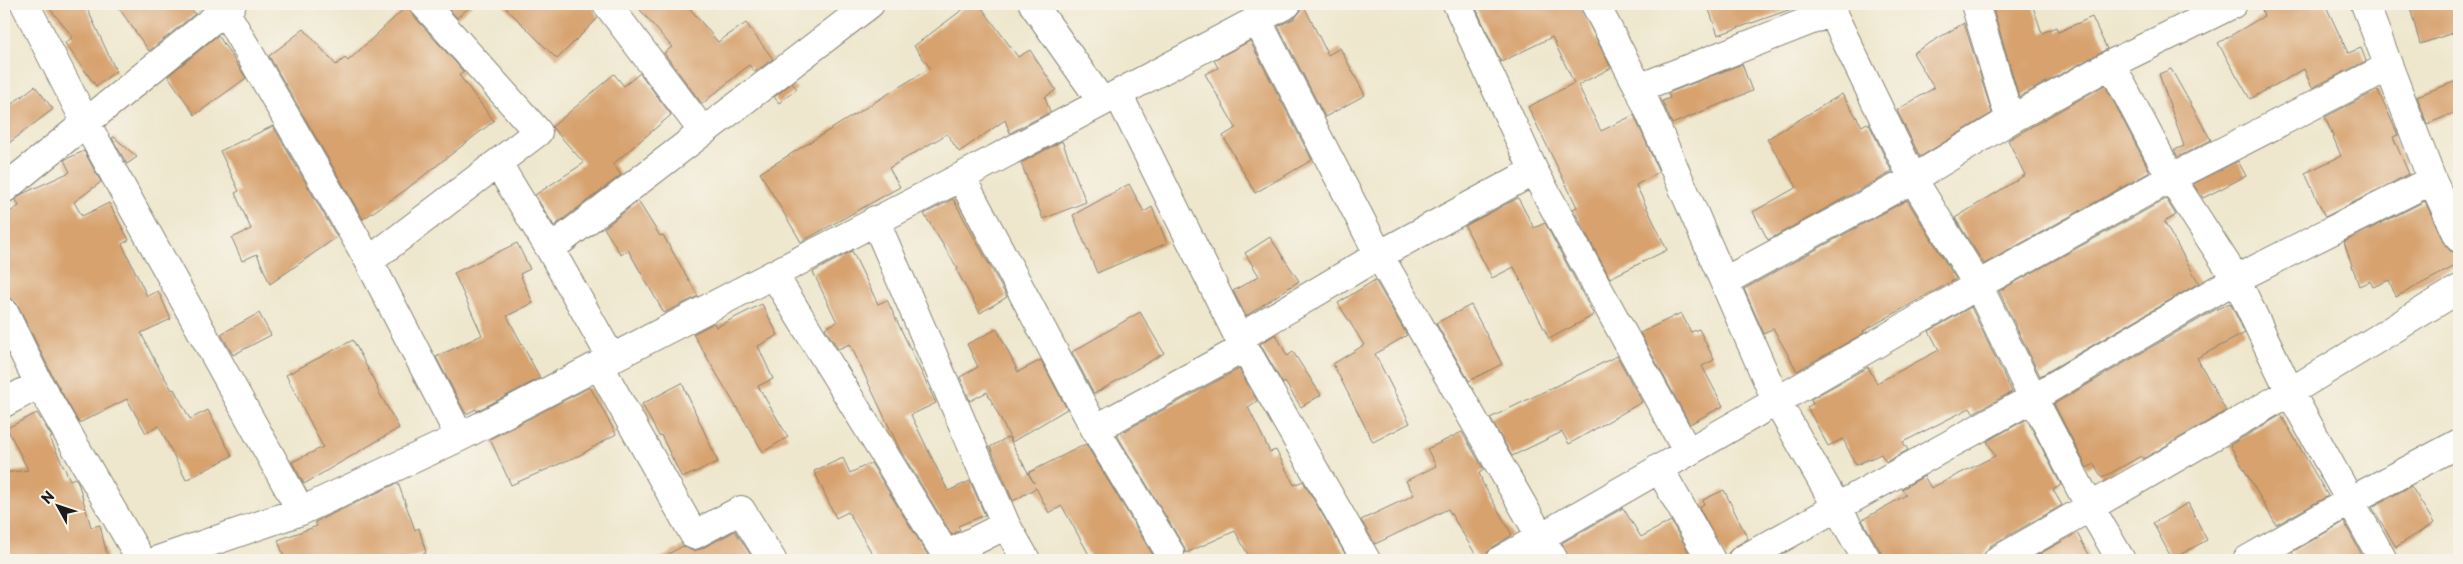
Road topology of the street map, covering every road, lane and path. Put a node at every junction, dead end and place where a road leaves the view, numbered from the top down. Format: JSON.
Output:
{"nodes":[{"id":1,"x":25,"y":4,"type":"edge"},
{"id":2,"x":424,"y":4,"type":"edge"},
{"id":3,"x":607,"y":4,"type":"edge"},
{"id":4,"x":870,"y":4,"type":"edge"},
{"id":5,"x":1033,"y":4,"type":"edge"},
{"id":6,"x":1287,"y":4,"type":"edge"},
{"id":7,"x":1457,"y":4,"type":"edge"},
{"id":8,"x":1595,"y":4,"type":"edge"},
{"id":9,"x":1976,"y":4,"type":"edge"},
{"id":10,"x":2233,"y":4,"type":"edge"},
{"id":11,"x":2365,"y":4,"type":"edge"},
{"id":12,"x":226,"y":6,"type":"edge"},
{"id":13,"x":1831,"y":8,"type":"edge"},
{"id":14,"x":1257,"y":20,"type":"junction"},
{"id":15,"x":2111,"y":64,"type":"junction"},
{"id":16,"x":2388,"y":67,"type":"junction"},
{"id":17,"x":1640,"y":88,"type":"junction"},
{"id":18,"x":1110,"y":98,"type":"junction"},
{"id":19,"x":2010,"y":120,"type":"junction"},
{"id":20,"x":86,"y":123,"type":"junction"},
{"id":21,"x":702,"y":130,"type":"junction"},
{"id":22,"x":498,"y":164,"type":"junction"},
{"id":23,"x":1534,"y":171,"type":"junction"},
{"id":24,"x":961,"y":177,"type":"junction"},
{"id":25,"x":2171,"y":178,"type":"junction"},
{"id":26,"x":1913,"y":179,"type":"junction"},
{"id":27,"x":2432,"y":180,"type":"junction"},
{"id":28,"x":4,"y":189,"type":"edge"},
{"id":29,"x":875,"y":220,"type":"junction"},
{"id":30,"x":2459,"y":238,"type":"edge"},
{"id":31,"x":550,"y":249,"type":"junction"},
{"id":32,"x":1379,"y":255,"type":"junction"},
{"id":33,"x":369,"y":261,"type":"junction"},
{"id":34,"x":774,"y":275,"type":"junction"},
{"id":35,"x":2236,"y":279,"type":"junction"},
{"id":36,"x":1725,"y":281,"type":"junction"},
{"id":37,"x":1978,"y":285,"type":"junction"},
{"id":38,"x":2459,"y":289,"type":"edge"},
{"id":39,"x":4,"y":312,"type":"edge"},
{"id":40,"x":1242,"y":343,"type":"junction"},
{"id":41,"x":605,"y":362,"type":"junction"},
{"id":42,"x":39,"y":384,"type":"junction"},
{"id":43,"x":2290,"y":392,"type":"junction"},
{"id":44,"x":2034,"y":398,"type":"junction"},
{"id":45,"x":1776,"y":400,"type":"junction"},
{"id":46,"x":4,"y":403,"type":"edge"},
{"id":47,"x":1096,"y":430,"type":"junction"},
{"id":48,"x":460,"y":436,"type":"junction"},
{"id":49,"x":2459,"y":442,"type":"edge"},
{"id":50,"x":1687,"y":451,"type":"junction"},
{"id":51,"x":1659,"y":468,"type":"junction"},
{"id":52,"x":2350,"y":501,"type":"junction"},
{"id":53,"x":1836,"y":507,"type":"junction"},
{"id":54,"x":2090,"y":507,"type":"junction"},
{"id":55,"x":301,"y":511,"type":"junction"},
{"id":56,"x":1006,"y":525,"type":"junction"},
{"id":57,"x":1542,"y":536,"type":"junction"},
{"id":58,"x":1167,"y":558,"type":"edge"},
{"id":59,"x":141,"y":560,"type":"edge"},
{"id":60,"x":158,"y":560,"type":"edge"},
{"id":61,"x":772,"y":560,"type":"edge"},
{"id":62,"x":1026,"y":560,"type":"edge"},
{"id":63,"x":1366,"y":560,"type":"edge"},
{"id":64,"x":1501,"y":560,"type":"edge"},
{"id":65,"x":1554,"y":560,"type":"edge"},
{"id":66,"x":1711,"y":560,"type":"edge"},
{"id":67,"x":1742,"y":560,"type":"edge"},
{"id":68,"x":1867,"y":560,"type":"edge"},
{"id":69,"x":1998,"y":560,"type":"edge"},
{"id":70,"x":2121,"y":560,"type":"edge"},
{"id":71,"x":2247,"y":560,"type":"edge"},
{"id":72,"x":2383,"y":560,"type":"edge"}],
"edges":[{"from":1,"to":20,"type":"street"},
{"from":2,"to":22,"type":"street"},
{"from":3,"to":21,"type":"street"},
{"from":4,"to":21,"type":"street"},
{"from":5,"to":18,"type":"street"},
{"from":6,"to":14,"type":"street"},
{"from":7,"to":23,"type":"street"},
{"from":8,"to":17,"type":"street"},
{"from":9,"to":19,"type":"street"},
{"from":10,"to":15,"type":"street"},
{"from":11,"to":16,"type":"street"},
{"from":12,"to":20,"type":"street"},
{"from":12,"to":33,"type":"street"},
{"from":13,"to":17,"type":"street"},
{"from":13,"to":26,"type":"street"},
{"from":14,"to":18,"type":"street"},
{"from":14,"to":32,"type":"street"},
{"from":15,"to":19,"type":"street"},
{"from":15,"to":25,"type":"street"},
{"from":16,"to":25,"type":"street"},
{"from":16,"to":27,"type":"street"},
{"from":17,"to":36,"type":"street"},
{"from":18,"to":24,"type":"street"},
{"from":18,"to":40,"type":"street"},
{"from":19,"to":26,"type":"street"},
{"from":20,"to":28,"type":"street"},
{"from":20,"to":55,"type":"street"},
{"from":21,"to":31,"type":"street"},
{"from":22,"to":31,"type":"street"},
{"from":22,"to":33,"type":"street"},
{"from":23,"to":32,"type":"street"},
{"from":23,"to":50,"type":"street"},
{"from":24,"to":29,"type":"street"},
{"from":24,"to":47,"type":"street"},
{"from":25,"to":35,"type":"street"},
{"from":25,"to":37,"type":"street"},
{"from":26,"to":36,"type":"street"},
{"from":26,"to":37,"type":"street"},
{"from":27,"to":30,"type":"street"},
{"from":27,"to":35,"type":"street"},
{"from":29,"to":34,"type":"street"},
{"from":29,"to":56,"type":"street"},
{"from":31,"to":41,"type":"street"},
{"from":32,"to":40,"type":"street"},
{"from":32,"to":57,"type":"street"},
{"from":33,"to":48,"type":"street"},
{"from":34,"to":41,"type":"street"},
{"from":34,"to":56,"type":"street"},
{"from":35,"to":43,"type":"street"},
{"from":35,"to":44,"type":"street"},
{"from":36,"to":45,"type":"street"},
{"from":37,"to":44,"type":"street"},
{"from":37,"to":45,"type":"street"},
{"from":38,"to":43,"type":"street"},
{"from":39,"to":42,"type":"street"},
{"from":40,"to":47,"type":"street"},
{"from":40,"to":63,"type":"street"},
{"from":41,"to":48,"type":"street"},
{"from":41,"to":61,"type":"street"},
{"from":42,"to":46,"type":"street"},
{"from":42,"to":59,"type":"street"},
{"from":43,"to":52,"type":"street"},
{"from":43,"to":54,"type":"street"},
{"from":44,"to":53,"type":"street"},
{"from":44,"to":54,"type":"street"},
{"from":45,"to":50,"type":"street"},
{"from":45,"to":53,"type":"street"},
{"from":47,"to":58,"type":"street"},
{"from":48,"to":55,"type":"street"},
{"from":49,"to":52,"type":"street"},
{"from":50,"to":51,"type":"street"},
{"from":51,"to":57,"type":"street"},
{"from":51,"to":66,"type":"street"},
{"from":52,"to":71,"type":"street"},
{"from":52,"to":72,"type":"street"},
{"from":53,"to":67,"type":"street"},
{"from":53,"to":68,"type":"street"},
{"from":54,"to":69,"type":"street"},
{"from":54,"to":70,"type":"street"},
{"from":55,"to":60,"type":"street"},
{"from":56,"to":62,"type":"street"},
{"from":57,"to":64,"type":"street"},
{"from":57,"to":65,"type":"street"}]}
